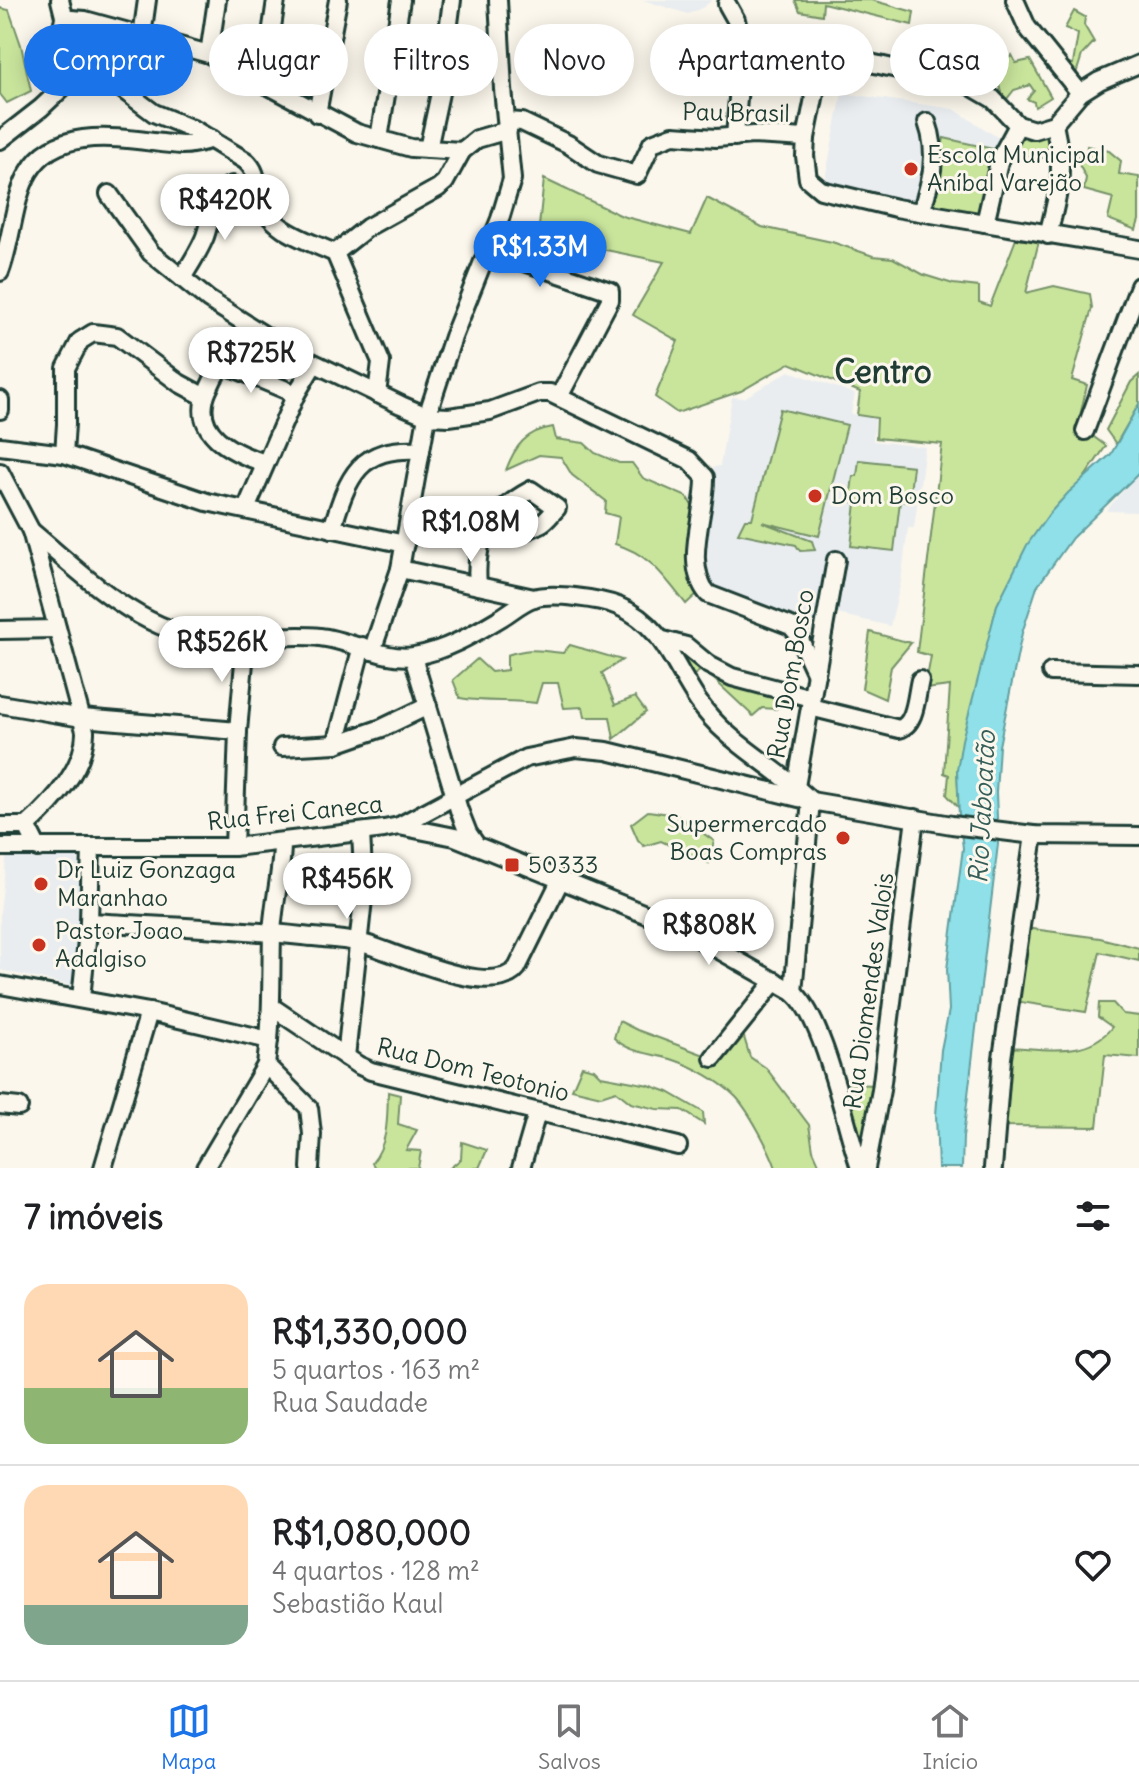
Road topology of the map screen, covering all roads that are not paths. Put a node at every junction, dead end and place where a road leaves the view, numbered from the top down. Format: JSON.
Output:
{"nodes":[{"id":1,"x":60,"y":0,"type":"edge"},
{"id":2,"x":147,"y":0,"type":"edge"},
{"id":3,"x":217,"y":0,"type":"edge"},
{"id":4,"x":276,"y":0,"type":"edge"},
{"id":5,"x":338,"y":0,"type":"edge"},
{"id":6,"x":401,"y":0,"type":"edge"},
{"id":7,"x":452,"y":0,"type":"edge"},
{"id":8,"x":498,"y":0,"type":"edge"},
{"id":9,"x":1015,"y":0,"type":"edge"},
{"id":10,"x":727,"y":4,"type":"dead end"},
{"id":11,"x":63,"y":22,"type":"joint"},
{"id":12,"x":99,"y":24,"type":"edge"},
{"id":13,"x":144,"y":24,"type":"edge"},
{"id":14,"x":213,"y":24,"type":"edge"},
{"id":15,"x":273,"y":24,"type":"edge"},
{"id":16,"x":193,"y":50,"type":"edge"},
{"id":17,"x":209,"y":54,"type":"edge"},
{"id":18,"x":1139,"y":64,"type":"edge"},
{"id":19,"x":1080,"y":93,"type":"junction"},
{"id":20,"x":54,"y":96,"type":"edge"},
{"id":21,"x":130,"y":96,"type":"edge"},
{"id":22,"x":286,"y":96,"type":"edge"},
{"id":23,"x":317,"y":114,"type":"junction"},
{"id":24,"x":927,"y":122,"type":"dead end"},
{"id":25,"x":1054,"y":124,"type":"junction"},
{"id":26,"x":508,"y":125,"type":"junction"},
{"id":27,"x":1018,"y":125,"type":"junction"},
{"id":28,"x":735,"y":137,"type":"junction"},
{"id":29,"x":806,"y":138,"type":"junction"},
{"id":30,"x":212,"y":139,"type":"junction"},
{"id":31,"x":379,"y":139,"type":"junction"},
{"id":32,"x":0,"y":140,"type":"edge"},
{"id":33,"x":428,"y":149,"type":"junction"},
{"id":34,"x":462,"y":151,"type":"junction"},
{"id":35,"x":109,"y":194,"type":"dead end"},
{"id":36,"x":259,"y":197,"type":"junction"},
{"id":37,"x":921,"y":212,"type":"junction"},
{"id":38,"x":985,"y":223,"type":"junction"},
{"id":39,"x":1048,"y":235,"type":"junction"},
{"id":40,"x":486,"y":249,"type":"junction"},
{"id":41,"x":1139,"y":249,"type":"edge"},
{"id":42,"x":335,"y":253,"type":"junction"},
{"id":43,"x":0,"y":272,"type":"edge"},
{"id":44,"x":182,"y":278,"type":"junction"},
{"id":45,"x":1139,"y":286,"type":"edge"},
{"id":46,"x":314,"y":364,"type":"junction"},
{"id":47,"x":296,"y":394,"type":"junction"},
{"id":48,"x":377,"y":394,"type":"junction"},
{"id":49,"x":560,"y":395,"type":"junction"},
{"id":50,"x":205,"y":397,"type":"junction"},
{"id":51,"x":0,"y":400,"type":"edge"},
{"id":52,"x":0,"y":410,"type":"edge"},
{"id":53,"x":427,"y":416,"type":"junction"},
{"id":54,"x":1085,"y":431,"type":"dead end"},
{"id":55,"x":0,"y":446,"type":"edge"},
{"id":56,"x":421,"y":450,"type":"junction"},
{"id":57,"x":64,"y":454,"type":"junction"},
{"id":58,"x":265,"y":463,"type":"junction"},
{"id":59,"x":0,"y":472,"type":"edge"},
{"id":60,"x":246,"y":509,"type":"junction"},
{"id":61,"x":332,"y":529,"type":"junction"},
{"id":62,"x":485,"y":529,"type":"dead end"},
{"id":63,"x":31,"y":531,"type":"junction"},
{"id":64,"x":405,"y":544,"type":"junction"},
{"id":65,"x":836,"y":560,"type":"dead end"},
{"id":66,"x":400,"y":569,"type":"junction"},
{"id":67,"x":478,"y":586,"type":"junction"},
{"id":68,"x":534,"y":598,"type":"junction"},
{"id":69,"x":57,"y":629,"type":"junction"},
{"id":70,"x":0,"y":630,"type":"edge"},
{"id":71,"x":246,"y":639,"type":"junction"},
{"id":72,"x":663,"y":640,"type":"junction"},
{"id":73,"x":367,"y":648,"type":"junction"},
{"id":74,"x":413,"y":657,"type":"junction"},
{"id":75,"x":1051,"y":672,"type":"dead end"},
{"id":76,"x":816,"y":674,"type":"junction"},
{"id":77,"x":1139,"y":674,"type":"edge"},
{"id":78,"x":920,"y":680,"type":"dead end"},
{"id":79,"x":810,"y":702,"type":"junction"},
{"id":80,"x":0,"y":704,"type":"edge"},
{"id":81,"x":428,"y":706,"type":"junction"},
{"id":82,"x":82,"y":718,"type":"junction"},
{"id":83,"x":238,"y":731,"type":"junction"},
{"id":84,"x":336,"y":744,"type":"junction"},
{"id":85,"x":282,"y":747,"type":"dead end"},
{"id":86,"x":800,"y":795,"type":"junction"},
{"id":87,"x":456,"y":796,"type":"junction"},
{"id":88,"x":915,"y":818,"type":"junction"},
{"id":89,"x":0,"y":826,"type":"edge"},
{"id":90,"x":27,"y":826,"type":"junction"},
{"id":91,"x":399,"y":826,"type":"junction"},
{"id":92,"x":361,"y":833,"type":"junction"},
{"id":93,"x":1034,"y":835,"type":"junction"},
{"id":94,"x":1139,"y":836,"type":"edge"},
{"id":95,"x":282,"y":843,"type":"junction"},
{"id":96,"x":477,"y":846,"type":"junction"},
{"id":97,"x":0,"y":847,"type":"edge"},
{"id":98,"x":91,"y":847,"type":"junction"},
{"id":99,"x":234,"y":847,"type":"junction"},
{"id":100,"x":38,"y":848,"type":"junction"},
{"id":101,"x":561,"y":879,"type":"junction"},
{"id":102,"x":89,"y":922,"type":"junction"},
{"id":103,"x":272,"y":933,"type":"junction"},
{"id":104,"x":360,"y":943,"type":"junction"},
{"id":105,"x":775,"y":981,"type":"junction"},
{"id":106,"x":0,"y":985,"type":"edge"},
{"id":107,"x":793,"y":992,"type":"junction"},
{"id":108,"x":81,"y":998,"type":"junction"},
{"id":109,"x":272,"y":1007,"type":"junction"},
{"id":110,"x":149,"y":1012,"type":"junction"},
{"id":111,"x":269,"y":1040,"type":"junction"},
{"id":112,"x":346,"y":1057,"type":"junction"},
{"id":113,"x":713,"y":1058,"type":"dead end"},
{"id":114,"x":266,"y":1065,"type":"junction"},
{"id":115,"x":0,"y":1105,"type":"edge"},
{"id":116,"x":19,"y":1107,"type":"dead end"},
{"id":117,"x":537,"y":1113,"type":"junction"},
{"id":118,"x":678,"y":1146,"type":"dead end"},
{"id":119,"x":103,"y":1168,"type":"edge"},
{"id":120,"x":205,"y":1168,"type":"edge"},
{"id":121,"x":310,"y":1168,"type":"edge"},
{"id":122,"x":521,"y":1168,"type":"edge"},
{"id":123,"x":863,"y":1168,"type":"edge"},
{"id":124,"x":993,"y":1168,"type":"edge"}],
"edges":[{"from":1,"to":11,"type":"street"},
{"from":2,"to":13,"type":"street"},
{"from":3,"to":14,"type":"street"},
{"from":4,"to":15,"type":"street"},
{"from":5,"to":23,"type":"street"},
{"from":6,"to":31,"type":"street"},
{"from":7,"to":33,"type":"street"},
{"from":8,"to":26,"type":"street"},
{"from":9,"to":19,"type":"street"},
{"from":10,"to":28,"type":"street"},
{"from":11,"to":12,"type":"street"},
{"from":16,"to":17,"type":"street"},
{"from":18,"to":19,"type":"street"},
{"from":19,"to":25,"type":"street"},
{"from":20,"to":32,"type":"street"},
{"from":21,"to":30,"type":"street"},
{"from":22,"to":23,"type":"street"},
{"from":23,"to":31,"type":"street"},
{"from":24,"to":37,"type":"street"},
{"from":25,"to":27,"type":"street"},
{"from":25,"to":39,"type":"street"},
{"from":26,"to":28,"type":"street","name":"Pau Brasil"},
{"from":26,"to":34,"type":"street"},
{"from":26,"to":40,"type":"street"},
{"from":27,"to":29,"type":"street"},
{"from":27,"to":38,"type":"street"},
{"from":28,"to":29,"type":"street","name":"Pau Brasil"},
{"from":29,"to":37,"type":"street"},
{"from":30,"to":36,"type":"street"},
{"from":30,"to":43,"type":"street"},
{"from":31,"to":33,"type":"street"},
{"from":33,"to":34,"type":"street"},
{"from":34,"to":42,"type":"street"},
{"from":35,"to":44,"type":"street"},
{"from":36,"to":42,"type":"street"},
{"from":36,"to":44,"type":"street"},
{"from":37,"to":38,"type":"street"},
{"from":38,"to":39,"type":"street"},
{"from":39,"to":41,"type":"street"},
{"from":40,"to":49,"type":"street"},
{"from":40,"to":53,"type":"street"},
{"from":42,"to":48,"type":"street"},
{"from":44,"to":46,"type":"street"},
{"from":45,"to":54,"type":"street"},
{"from":46,"to":47,"type":"street"},
{"from":46,"to":48,"type":"street"},
{"from":47,"to":50,"type":"street"},
{"from":47,"to":58,"type":"street"},
{"from":48,"to":53,"type":"street"},
{"from":49,"to":53,"type":"street"},
{"from":49,"to":76,"type":"street"},
{"from":50,"to":57,"type":"street"},
{"from":50,"to":58,"type":"street"},
{"from":51,"to":52,"type":"street"},
{"from":53,"to":56,"type":"street"},
{"from":55,"to":57,"type":"street"},
{"from":56,"to":61,"type":"street"},
{"from":56,"to":64,"type":"street"},
{"from":57,"to":60,"type":"street"},
{"from":58,"to":60,"type":"street"},
{"from":59,"to":63,"type":"street"},
{"from":60,"to":61,"type":"street"},
{"from":61,"to":64,"type":"street"},
{"from":62,"to":67,"type":"street"},
{"from":63,"to":69,"type":"street"},
{"from":63,"to":71,"type":"street"},
{"from":64,"to":66,"type":"street"},
{"from":65,"to":76,"type":"street","name":"Rua Dom Bosco"},
{"from":66,"to":67,"type":"street"},
{"from":66,"to":73,"type":"street"},
{"from":67,"to":68,"type":"street"},
{"from":68,"to":72,"type":"street"},
{"from":68,"to":74,"type":"street"},
{"from":69,"to":70,"type":"street"},
{"from":69,"to":82,"type":"street"},
{"from":71,"to":73,"type":"street"},
{"from":71,"to":83,"type":"street"},
{"from":72,"to":79,"type":"street"},
{"from":72,"to":86,"type":"street"},
{"from":73,"to":74,"type":"street"},
{"from":73,"to":84,"type":"street"},
{"from":74,"to":81,"type":"street"},
{"from":75,"to":77,"type":"street"},
{"from":76,"to":79,"type":"street","name":"Rua Dom Bosco"},
{"from":78,"to":79,"type":"street"},
{"from":79,"to":86,"type":"street","name":"Rua Dom Bosco"},
{"from":80,"to":82,"type":"street"},
{"from":81,"to":84,"type":"street"},
{"from":81,"to":87,"type":"street"},
{"from":82,"to":83,"type":"street"},
{"from":82,"to":90,"type":"street"},
{"from":83,"to":99,"type":"street"},
{"from":84,"to":85,"type":"street"},
{"from":86,"to":87,"type":"street","name":"Rua Frei Caneca"},
{"from":86,"to":88,"type":"street","name":"Rua Frei Caneca"},
{"from":86,"to":107,"type":"street","name":"Rua Dom Bosco"},
{"from":87,"to":91,"type":"street","name":"Rua Frei Caneca"},
{"from":87,"to":96,"type":"street"},
{"from":88,"to":93,"type":"street","name":"Rua Frei Caneca"},
{"from":88,"to":123,"type":"street","name":"Rua Diomendes Valois"},
{"from":89,"to":90,"type":"street"},
{"from":90,"to":100,"type":"street"},
{"from":91,"to":92,"type":"street","name":"Rua Frei Caneca"},
{"from":91,"to":96,"type":"street"},
{"from":92,"to":95,"type":"street","name":"Rua Frei Caneca"},
{"from":92,"to":104,"type":"street"},
{"from":93,"to":94,"type":"street","name":"Rua Frei Caneca"},
{"from":93,"to":124,"type":"street"},
{"from":95,"to":99,"type":"street","name":"Rua Frei Caneca"},
{"from":95,"to":103,"type":"street"},
{"from":96,"to":101,"type":"street"},
{"from":97,"to":100,"type":"street","name":"Rua Frei Caneca"},
{"from":98,"to":99,"type":"street","name":"Rua Frei Caneca"},
{"from":98,"to":100,"type":"street","name":"Rua Frei Caneca"},
{"from":98,"to":102,"type":"street"},
{"from":101,"to":104,"type":"street"},
{"from":101,"to":105,"type":"street"},
{"from":102,"to":103,"type":"street"},
{"from":102,"to":108,"type":"street"},
{"from":103,"to":104,"type":"street"},
{"from":103,"to":109,"type":"street"},
{"from":104,"to":112,"type":"street"},
{"from":105,"to":107,"type":"street"},
{"from":105,"to":113,"type":"street"},
{"from":106,"to":108,"type":"street"},
{"from":107,"to":123,"type":"street"},
{"from":108,"to":110,"type":"street"},
{"from":109,"to":111,"type":"street"},
{"from":109,"to":112,"type":"street","name":"Rua Dom Teotonio"},
{"from":110,"to":111,"type":"street"},
{"from":110,"to":119,"type":"street"},
{"from":111,"to":114,"type":"street"},
{"from":112,"to":117,"type":"street","name":"Rua Dom Teotonio"},
{"from":114,"to":120,"type":"street"},
{"from":114,"to":121,"type":"street"},
{"from":115,"to":116,"type":"street"},
{"from":117,"to":118,"type":"street","name":"Rua Dom Teotonio"},
{"from":117,"to":122,"type":"street"}]}
